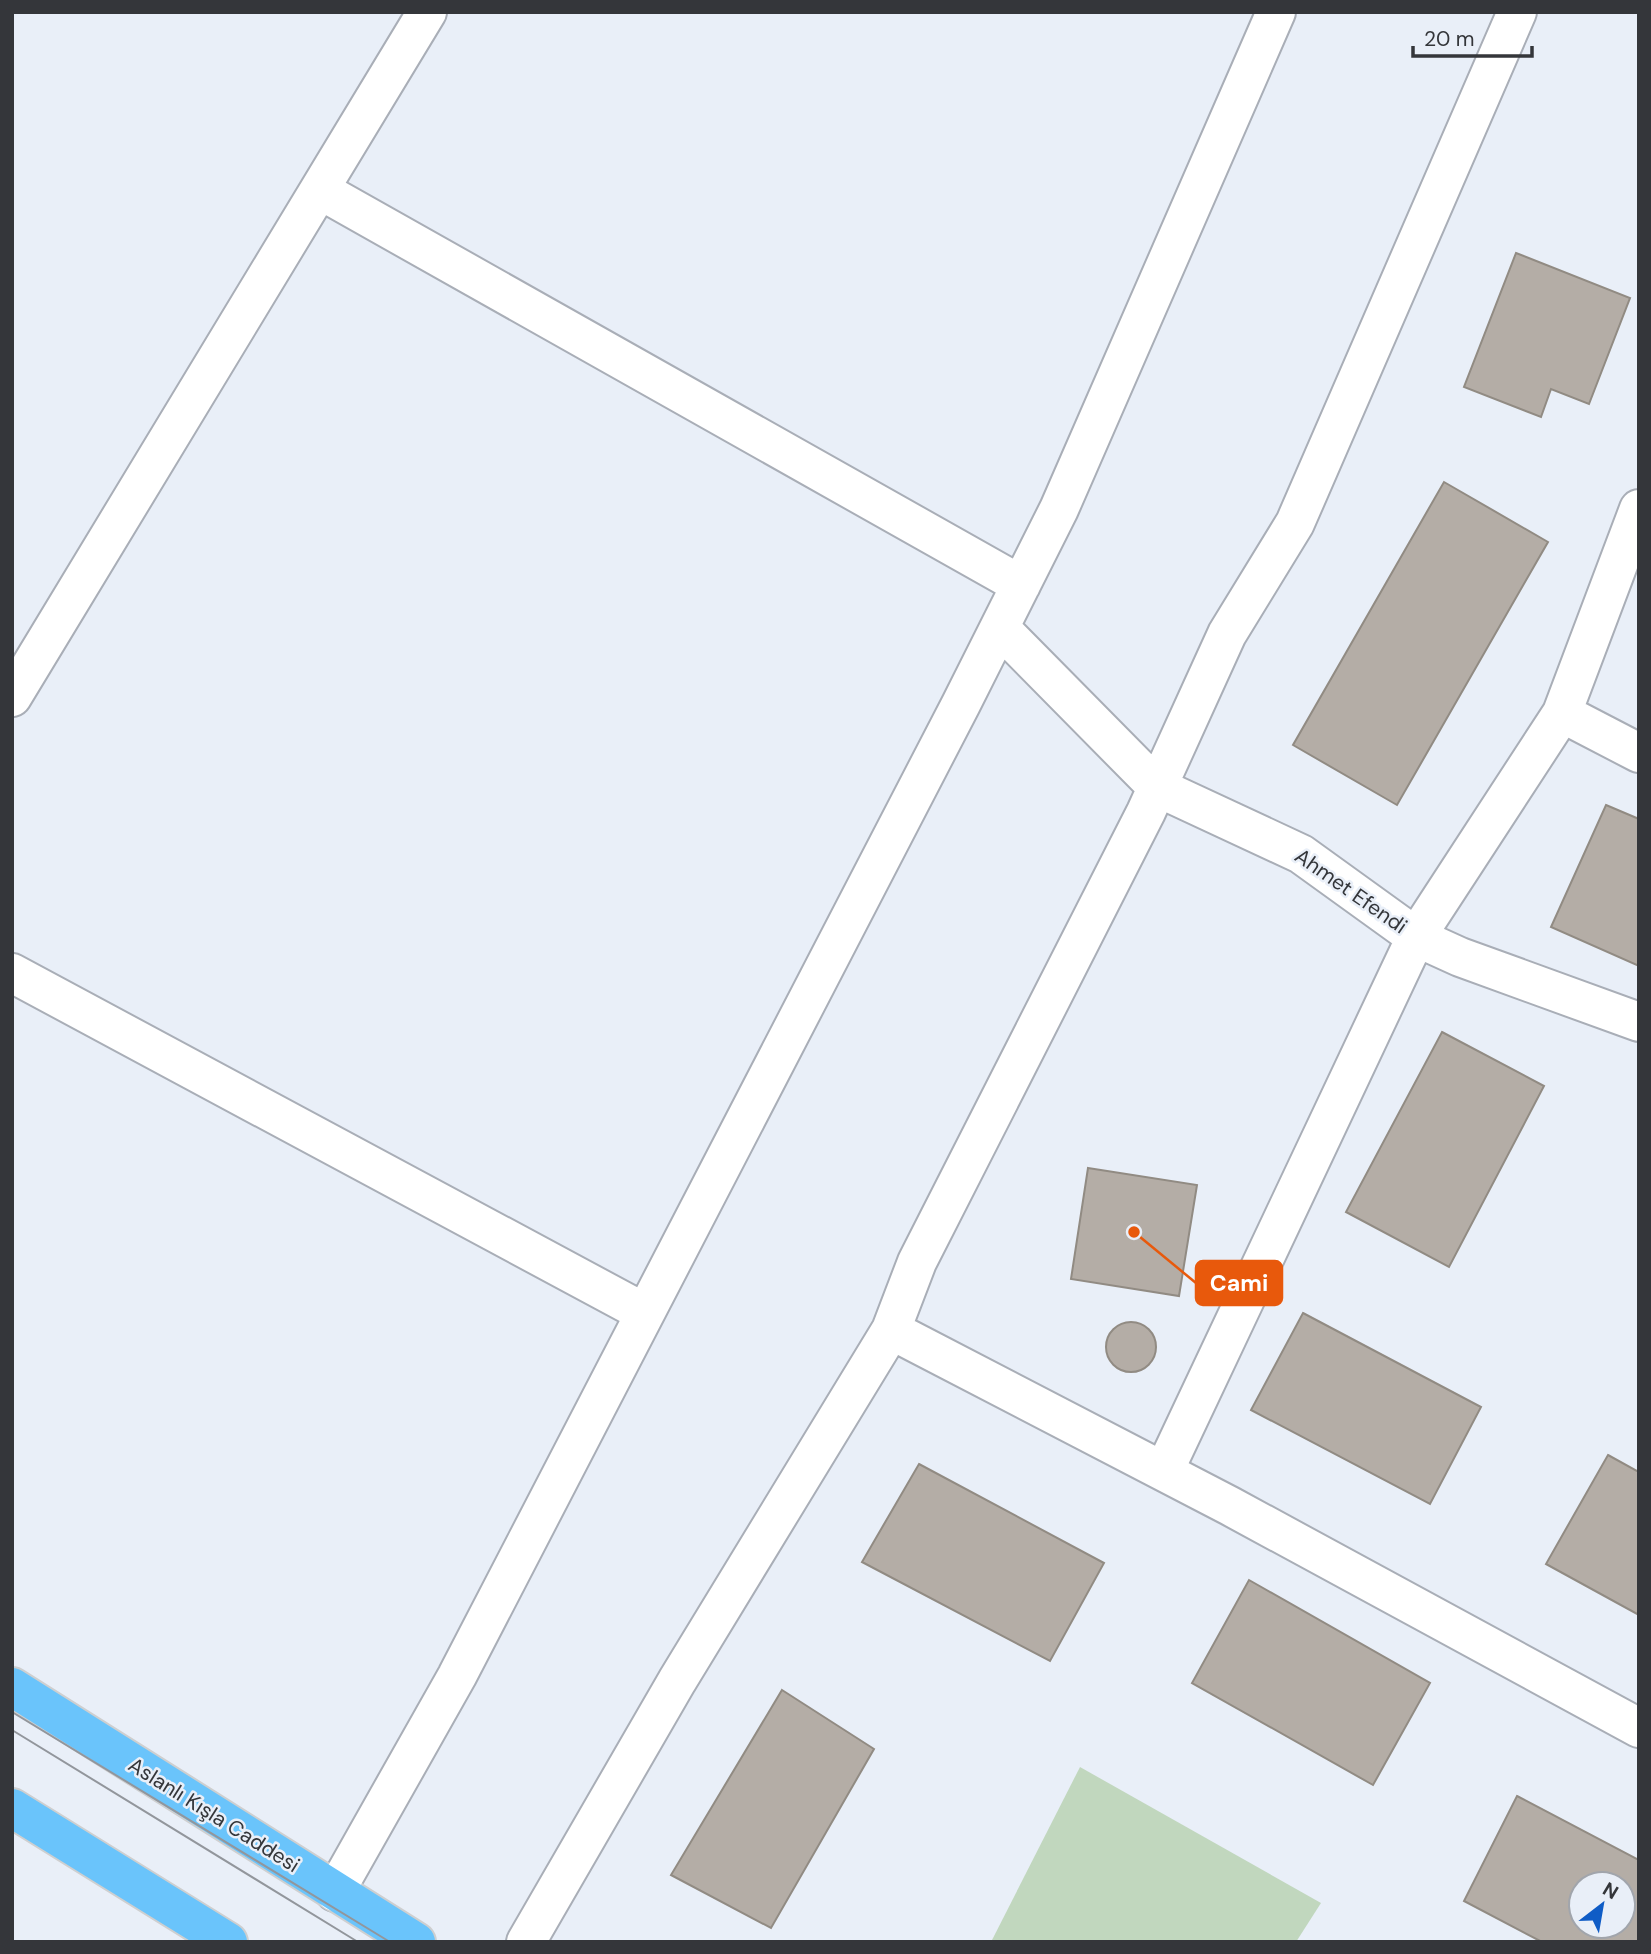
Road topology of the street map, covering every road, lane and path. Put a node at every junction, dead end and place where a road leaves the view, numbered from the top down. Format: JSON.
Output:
{"nodes":[{"id":1,"x":427,"y":12,"type":"edge"},
{"id":2,"x":1276,"y":12,"type":"edge"},
{"id":3,"x":1517,"y":12,"type":"edge"},
{"id":4,"x":320,"y":190,"type":"junction"},
{"id":5,"x":1639,"y":509,"type":"edge"},
{"id":6,"x":1021,"y":585,"type":"junction"},
{"id":7,"x":1000,"y":628,"type":"junction"},
{"id":8,"x":12,"y":697,"type":"edge"},
{"id":9,"x":1562,"y":713,"type":"junction"},
{"id":10,"x":1639,"y":753,"type":"edge"},
{"id":11,"x":1157,"y":787,"type":"junction"},
{"id":12,"x":1416,"y":937,"type":"junction"},
{"id":13,"x":12,"y":973,"type":"edge"},
{"id":14,"x":1639,"y":1022,"type":"edge"},
{"id":15,"x":645,"y":1312,"type":"junction"},
{"id":16,"x":891,"y":1330,"type":"junction"},
{"id":17,"x":1164,"y":1471,"type":"junction"},
{"id":18,"x":12,"y":1687,"type":"edge"},
{"id":19,"x":1639,"y":1728,"type":"edge"},
{"id":20,"x":12,"y":1808,"type":"edge"},
{"id":21,"x":335,"y":1892,"type":"junction"},
{"id":22,"x":228,"y":1942,"type":"edge"},
{"id":23,"x":416,"y":1942,"type":"edge"},
{"id":24,"x":526,"y":1942,"type":"edge"}],
"edges":[{"from":1,"to":4,"type":"street"},
{"from":2,"to":6,"type":"street"},
{"from":3,"to":11,"type":"street"},
{"from":4,"to":6,"type":"street"},
{"from":4,"to":8,"type":"street"},
{"from":5,"to":9,"type":"street"},
{"from":6,"to":7,"type":"street"},
{"from":7,"to":11,"type":"street","name":"Ahmet Efendi"},
{"from":7,"to":15,"type":"street"},
{"from":9,"to":10,"type":"street"},
{"from":9,"to":12,"type":"street"},
{"from":11,"to":12,"type":"street","name":"Ahmet Efendi"},
{"from":11,"to":16,"type":"street"},
{"from":12,"to":14,"type":"street","name":"Ahmet Efendi"},
{"from":12,"to":17,"type":"street"},
{"from":13,"to":15,"type":"street"},
{"from":15,"to":21,"type":"street"},
{"from":16,"to":17,"type":"street"},
{"from":16,"to":24,"type":"street"},
{"from":17,"to":19,"type":"street"},
{"from":18,"to":21,"type":"main road","name":"Aslanlı Kışla Caddesi"},
{"from":20,"to":22,"type":"main road"},
{"from":21,"to":23,"type":"main road","name":"Aslanlı Kışla Caddesi"}]}
